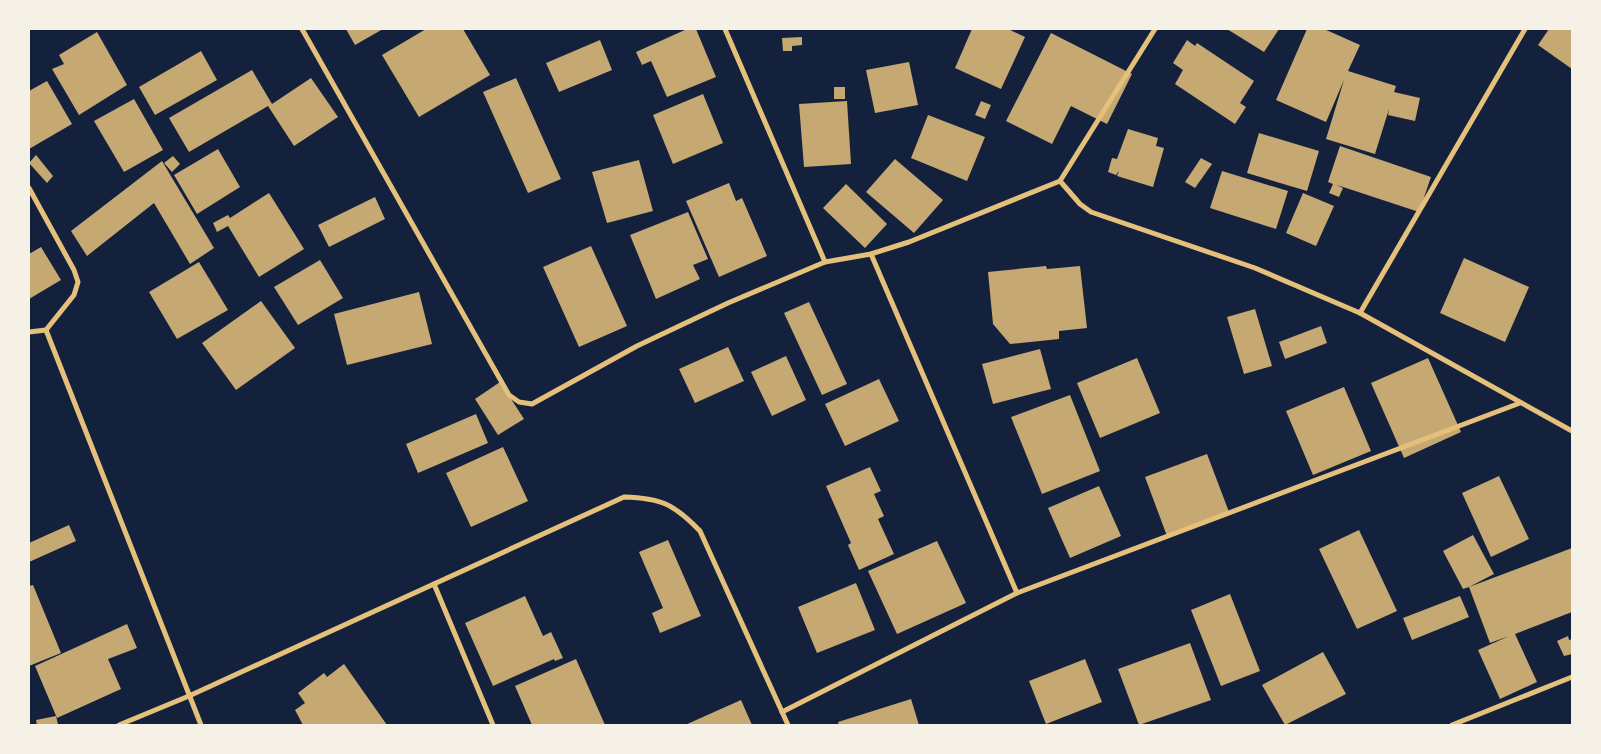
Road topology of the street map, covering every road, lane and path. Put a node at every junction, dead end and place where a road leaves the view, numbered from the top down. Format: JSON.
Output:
{"nodes":[{"id":1,"x":302,"y":29,"type":"edge"},
{"id":2,"x":725,"y":29,"type":"edge"},
{"id":3,"x":1155,"y":29,"type":"edge"},
{"id":4,"x":1525,"y":29,"type":"edge"},
{"id":5,"x":1060,"y":181,"type":"junction"},
{"id":6,"x":29,"y":188,"type":"edge"},
{"id":7,"x":871,"y":254,"type":"junction"},
{"id":8,"x":825,"y":262,"type":"junction"},
{"id":9,"x":1360,"y":313,"type":"junction"},
{"id":10,"x":46,"y":330,"type":"junction"},
{"id":11,"x":29,"y":332,"type":"edge"},
{"id":12,"x":1520,"y":403,"type":"junction"},
{"id":13,"x":1572,"y":431,"type":"edge"},
{"id":14,"x":434,"y":584,"type":"junction"},
{"id":15,"x":1018,"y":593,"type":"junction"},
{"id":16,"x":1572,"y":677,"type":"edge"},
{"id":17,"x":190,"y":696,"type":"junction"},
{"id":18,"x":782,"y":712,"type":"junction"},
{"id":19,"x":119,"y":725,"type":"edge"},
{"id":20,"x":201,"y":725,"type":"edge"},
{"id":21,"x":493,"y":725,"type":"edge"},
{"id":22,"x":788,"y":725,"type":"edge"},
{"id":23,"x":1452,"y":725,"type":"edge"}],
"edges":[{"from":1,"to":8,"type":"street"},
{"from":2,"to":8,"type":"street"},
{"from":3,"to":5,"type":"street"},
{"from":4,"to":9,"type":"street"},
{"from":5,"to":7,"type":"street"},
{"from":5,"to":9,"type":"street"},
{"from":6,"to":10,"type":"street"},
{"from":7,"to":8,"type":"street"},
{"from":7,"to":15,"type":"street"},
{"from":9,"to":12,"type":"street"},
{"from":10,"to":11,"type":"street"},
{"from":10,"to":17,"type":"street"},
{"from":12,"to":13,"type":"street"},
{"from":12,"to":15,"type":"street"},
{"from":14,"to":17,"type":"street"},
{"from":14,"to":18,"type":"street"},
{"from":14,"to":21,"type":"street"},
{"from":15,"to":18,"type":"street"},
{"from":16,"to":23,"type":"street"},
{"from":17,"to":19,"type":"street"},
{"from":17,"to":20,"type":"street"},
{"from":18,"to":22,"type":"street"}]}
